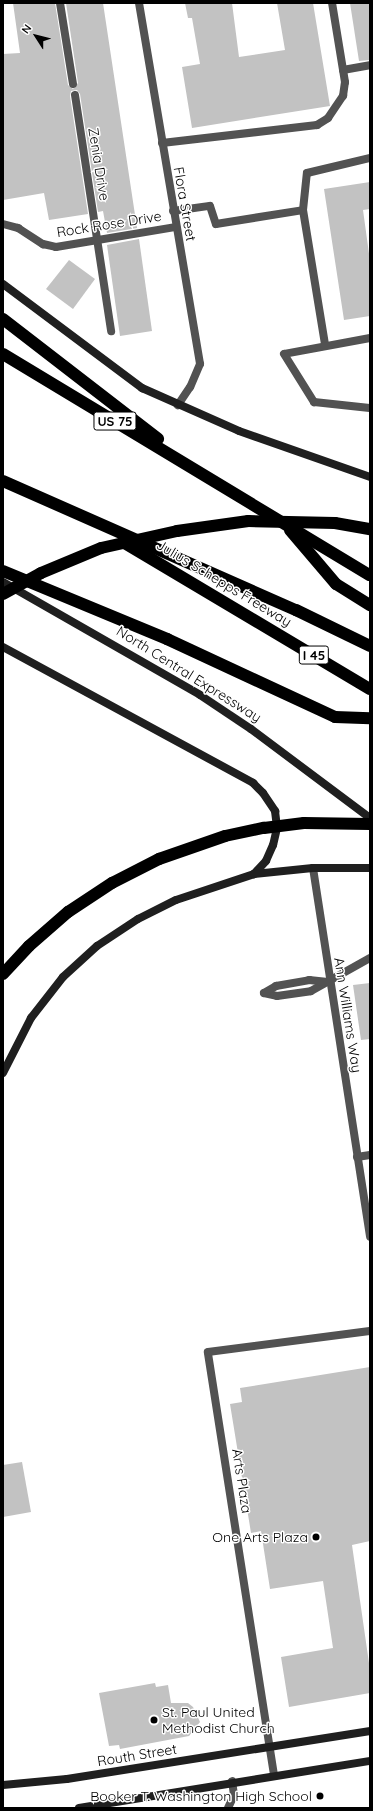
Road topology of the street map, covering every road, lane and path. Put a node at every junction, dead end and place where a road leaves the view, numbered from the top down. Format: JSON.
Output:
{"nodes":[{"id":1,"x":60,"y":3,"type":"edge"},
{"id":2,"x":139,"y":3,"type":"edge"},
{"id":3,"x":332,"y":3,"type":"edge"},
{"id":4,"x":370,"y":65,"type":"edge"},
{"id":5,"x":343,"y":70,"type":"junction"},
{"id":6,"x":73,"y":84,"type":"dead end"},
{"id":7,"x":75,"y":95,"type":"dead end"},
{"id":8,"x":162,"y":144,"type":"junction"},
{"id":9,"x":370,"y":158,"type":"edge"},
{"id":10,"x":303,"y":210,"type":"junction"},
{"id":11,"x":173,"y":211,"type":"junction"},
{"id":12,"x":3,"y":224,"type":"edge"},
{"id":13,"x":176,"y":227,"type":"junction"},
{"id":14,"x":97,"y":239,"type":"junction"},
{"id":15,"x":3,"y":284,"type":"edge"},
{"id":16,"x":3,"y":319,"type":"edge"},
{"id":17,"x":111,"y":331,"type":"dead end"},
{"id":18,"x":370,"y":338,"type":"edge"},
{"id":19,"x":326,"y":344,"type":"junction"},
{"id":20,"x":3,"y":354,"type":"edge"},
{"id":21,"x":178,"y":405,"type":"junction"},
{"id":22,"x":370,"y":408,"type":"edge"},
{"id":23,"x":370,"y":476,"type":"edge"},
{"id":24,"x":3,"y":481,"type":"edge"},
{"id":25,"x":228,"y":489,"type":"junction"},
{"id":26,"x":61,"y":508,"type":"junction"},
{"id":27,"x":283,"y":522,"type":"junction"},
{"id":28,"x":370,"y":529,"type":"edge"},
{"id":29,"x":3,"y":571,"type":"edge"},
{"id":30,"x":370,"y":575,"type":"edge"},
{"id":31,"x":3,"y":582,"type":"edge"},
{"id":32,"x":3,"y":594,"type":"edge"},
{"id":33,"x":370,"y":605,"type":"edge"},
{"id":34,"x":370,"y":646,"type":"edge"},
{"id":35,"x":3,"y":647,"type":"edge"},
{"id":36,"x":370,"y":689,"type":"edge"},
{"id":37,"x":370,"y":718,"type":"edge"},
{"id":38,"x":370,"y":818,"type":"edge"},
{"id":39,"x":370,"y":824,"type":"edge"},
{"id":40,"x":313,"y":868,"type":"junction"},
{"id":41,"x":370,"y":868,"type":"edge"},
{"id":42,"x":254,"y":874,"type":"junction"},
{"id":43,"x":370,"y":958,"type":"edge"},
{"id":44,"x":3,"y":974,"type":"edge"},
{"id":45,"x":329,"y":982,"type":"junction"},
{"id":46,"x":3,"y":1073,"type":"edge"},
{"id":47,"x":370,"y":1155,"type":"edge"},
{"id":48,"x":357,"y":1157,"type":"junction"},
{"id":49,"x":368,"y":1212,"type":"edge"},
{"id":50,"x":370,"y":1237,"type":"edge"},
{"id":51,"x":370,"y":1331,"type":"edge"},
{"id":52,"x":370,"y":1731,"type":"edge"},
{"id":53,"x":270,"y":1746,"type":"junction"},
{"id":54,"x":370,"y":1761,"type":"edge"},
{"id":55,"x":274,"y":1775,"type":"junction"},
{"id":56,"x":232,"y":1781,"type":"junction"},
{"id":57,"x":3,"y":1785,"type":"edge"},
{"id":58,"x":79,"y":1808,"type":"edge"},
{"id":59,"x":228,"y":1808,"type":"edge"}],
"edges":[{"from":1,"to":6,"type":"street"},
{"from":2,"to":8,"type":"street","name":"Flora Street"},
{"from":3,"to":5,"type":"street"},
{"from":4,"to":5,"type":"street"},
{"from":5,"to":8,"type":"street"},
{"from":7,"to":14,"type":"street","name":"Zenia Drive"},
{"from":8,"to":11,"type":"street","name":"Flora Street"},
{"from":9,"to":10,"type":"street"},
{"from":10,"to":11,"type":"street"},
{"from":10,"to":19,"type":"street"},
{"from":11,"to":13,"type":"street","name":"Flora Street"},
{"from":12,"to":14,"type":"street","name":"Rock Rose Drive"},
{"from":13,"to":14,"type":"street","name":"Rock Rose Drive"},
{"from":13,"to":21,"type":"street","name":"Flora Street"},
{"from":14,"to":17,"type":"street","name":"Zenia Drive"},
{"from":15,"to":21,"type":"main road"},
{"from":16,"to":25,"type":"highway"},
{"from":18,"to":19,"type":"street"},
{"from":19,"to":22,"type":"street"},
{"from":20,"to":25,"type":"highway","number":"US 75"},
{"from":21,"to":23,"type":"main road"},
{"from":24,"to":26,"type":"highway"},
{"from":25,"to":27,"type":"highway","number":"US 75"},
{"from":26,"to":34,"type":"highway"},
{"from":26,"to":36,"type":"highway","name":"Julius Schepps Freeway","number":"I 45"},
{"from":27,"to":30,"type":"highway","number":"US 75"},
{"from":27,"to":33,"type":"highway"},
{"from":28,"to":32,"type":"highway"},
{"from":29,"to":37,"type":"highway"},
{"from":31,"to":38,"type":"main road","name":"North Central Expressway"},
{"from":35,"to":42,"type":"main road"},
{"from":39,"to":44,"type":"highway"},
{"from":40,"to":41,"type":"main road"},
{"from":40,"to":42,"type":"main road"},
{"from":40,"to":45,"type":"street","name":"Ann Williams Way"},
{"from":42,"to":46,"type":"main road"},
{"from":43,"to":45,"type":"street"},
{"from":45,"to":45,"type":"street"},
{"from":45,"to":48,"type":"street","name":"Ann Williams Way"},
{"from":47,"to":48,"type":"street"},
{"from":48,"to":49,"type":"street","name":"Ann Williams Way"},
{"from":49,"to":50,"type":"street","name":"Ann Williams Way"},
{"from":51,"to":53,"type":"street","name":"Arts Plaza"},
{"from":52,"to":53,"type":"main road","name":"Routh Street"},
{"from":53,"to":55,"type":"street","name":"Arts Plaza"},
{"from":53,"to":57,"type":"main road","name":"Routh Street"},
{"from":54,"to":55,"type":"main road"},
{"from":55,"to":56,"type":"main road"},
{"from":56,"to":58,"type":"main road"},
{"from":56,"to":59,"type":"street"}]}
